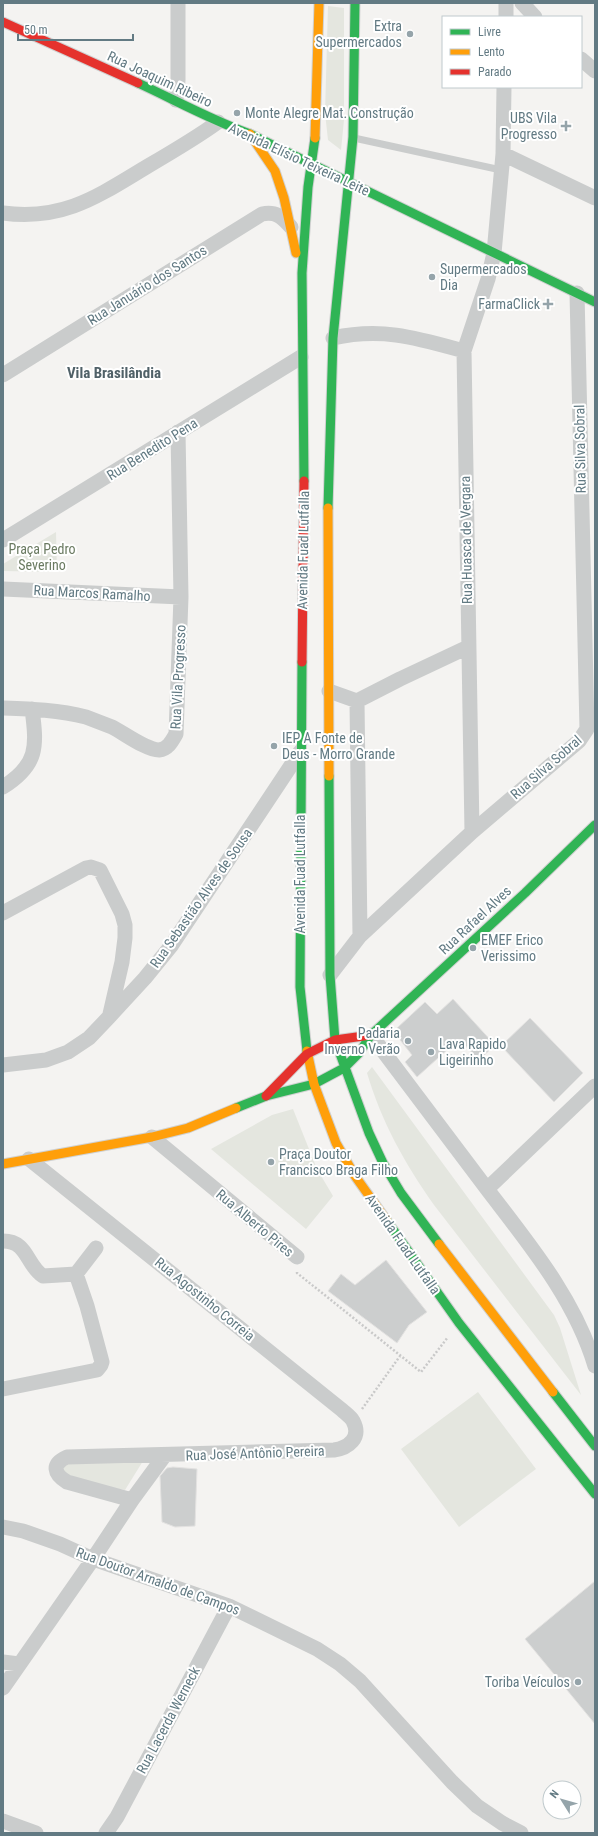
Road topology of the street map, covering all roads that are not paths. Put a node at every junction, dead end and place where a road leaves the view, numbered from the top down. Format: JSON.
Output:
{"nodes":[{"id":1,"x":178,"y":3,"type":"edge"},
{"id":2,"x":319,"y":3,"type":"edge"},
{"id":3,"x":355,"y":3,"type":"edge"},
{"id":4,"x":506,"y":3,"type":"edge"},
{"id":5,"x":522,"y":3,"type":"edge"},
{"id":6,"x":506,"y":16,"type":"edge"},
{"id":7,"x":534,"y":16,"type":"edge"},
{"id":8,"x":3,"y":22,"type":"edge"},
{"id":9,"x":582,"y":60,"type":"edge"},
{"id":10,"x":595,"y":71,"type":"edge"},
{"id":11,"x":504,"y":88,"type":"edge"},
{"id":12,"x":176,"y":100,"type":"junction"},
{"id":13,"x":218,"y":122,"type":"junction"},
{"id":14,"x":250,"y":134,"type":"junction"},
{"id":15,"x":353,"y":137,"type":"junction"},
{"id":16,"x":503,"y":154,"type":"junction"},
{"id":17,"x":311,"y":164,"type":"junction"},
{"id":18,"x":501,"y":170,"type":"junction"},
{"id":19,"x":349,"y":182,"type":"junction"},
{"id":20,"x":595,"y":198,"type":"edge"},
{"id":21,"x":3,"y":213,"type":"edge"},
{"id":22,"x":291,"y":227,"type":"junction"},
{"id":23,"x":494,"y":253,"type":"junction"},
{"id":24,"x":301,"y":278,"type":"junction"},
{"id":25,"x":577,"y":293,"type":"junction"},
{"id":26,"x":595,"y":302,"type":"edge"},
{"id":27,"x":332,"y":338,"type":"junction"},
{"id":28,"x":464,"y":351,"type":"junction"},
{"id":29,"x":301,"y":357,"type":"junction"},
{"id":30,"x":3,"y":376,"type":"edge"},
{"id":31,"x":178,"y":432,"type":"junction"},
{"id":32,"x":303,"y":438,"type":"junction"},
{"id":33,"x":320,"y":446,"type":"junction"},
{"id":34,"x":3,"y":540,"type":"edge"},
{"id":35,"x":3,"y":589,"type":"edge"},
{"id":36,"x":181,"y":597,"type":"junction"},
{"id":37,"x":468,"y":647,"type":"junction"},
{"id":38,"x":329,"y":691,"type":"junction"},
{"id":39,"x":591,"y":700,"type":"edge"},
{"id":40,"x":357,"y":701,"type":"junction"},
{"id":41,"x":3,"y":708,"type":"edge"},
{"id":42,"x":32,"y":709,"type":"junction"},
{"id":43,"x":300,"y":752,"type":"junction"},
{"id":44,"x":3,"y":787,"type":"edge"},
{"id":45,"x":595,"y":825,"type":"edge"},
{"id":46,"x":472,"y":832,"type":"junction"},
{"id":47,"x":3,"y":913,"type":"edge"},
{"id":48,"x":360,"y":936,"type":"junction"},
{"id":49,"x":330,"y":975,"type":"junction"},
{"id":50,"x":109,"y":1017,"type":"junction"},
{"id":51,"x":371,"y":1035,"type":"junction"},
{"id":52,"x":335,"y":1040,"type":"junction"},
{"id":53,"x":307,"y":1054,"type":"junction"},
{"id":54,"x":3,"y":1065,"type":"edge"},
{"id":55,"x":344,"y":1068,"type":"junction"},
{"id":56,"x":314,"y":1084,"type":"junction"},
{"id":57,"x":595,"y":1086,"type":"edge"},
{"id":58,"x":266,"y":1096,"type":"junction"},
{"id":59,"x":152,"y":1137,"type":"junction"},
{"id":60,"x":29,"y":1159,"type":"junction"},
{"id":61,"x":3,"y":1164,"type":"edge"},
{"id":62,"x":487,"y":1189,"type":"junction"},
{"id":63,"x":3,"y":1241,"type":"edge"},
{"id":64,"x":96,"y":1248,"type":"dead end"},
{"id":65,"x":297,"y":1257,"type":"road end"},
{"id":66,"x":76,"y":1274,"type":"junction"},
{"id":67,"x":592,"y":1340,"type":"edge"},
{"id":68,"x":595,"y":1366,"type":"edge"},
{"id":69,"x":3,"y":1389,"type":"edge"},
{"id":70,"x":595,"y":1446,"type":"edge"},
{"id":71,"x":344,"y":1448,"type":"joint"},
{"id":72,"x":166,"y":1455,"type":"junction"},
{"id":73,"x":595,"y":1494,"type":"edge"},
{"id":74,"x":132,"y":1500,"type":"junction"},
{"id":75,"x":3,"y":1527,"type":"edge"},
{"id":76,"x":93,"y":1559,"type":"junction"},
{"id":77,"x":229,"y":1606,"type":"junction"},
{"id":78,"x":3,"y":1662,"type":"edge"},
{"id":79,"x":19,"y":1664,"type":"junction"},
{"id":80,"x":3,"y":1688,"type":"edge"},
{"id":81,"x":3,"y":1821,"type":"edge"},
{"id":82,"x":36,"y":1833,"type":"edge"},
{"id":83,"x":106,"y":1833,"type":"edge"},
{"id":84,"x":521,"y":1833,"type":"edge"}],
"edges":[{"from":1,"to":12,"type":"street"},
{"from":2,"to":17,"type":"main road","name":"Avenida Fuad Lutfalla"},
{"from":3,"to":15,"type":"main road","name":"Avenida Fuad Lutfalla"},
{"from":4,"to":6,"type":"street"},
{"from":5,"to":7,"type":"street"},
{"from":8,"to":12,"type":"main road","name":"Rua Joaquim Ribeiro"},
{"from":9,"to":10,"type":"street"},
{"from":11,"to":16,"type":"street","name":"Rua Huasca de Vergara"},
{"from":12,"to":13,"type":"main road","name":"Rua Joaquim Ribeiro"},
{"from":13,"to":14,"type":"main road","name":"Avenida Elísio Teixeira Leite"},
{"from":13,"to":21,"type":"street","name":"Avenida Elísio Teixeira Leite"},
{"from":14,"to":17,"type":"main road","name":"Avenida Elísio Teixeira Leite"},
{"from":14,"to":22,"type":"main road"},
{"from":15,"to":18,"type":"lane"},
{"from":15,"to":19,"type":"main road","name":"Avenida Fuad Lutfalla"},
{"from":16,"to":18,"type":"street","name":"Rua Huasca de Vergara"},
{"from":16,"to":20,"type":"street"},
{"from":17,"to":19,"type":"main road","name":"Avenida Elísio Teixeira Leite"},
{"from":17,"to":24,"type":"main road","name":"Avenida Fuad Lutfalla"},
{"from":18,"to":23,"type":"street","name":"Rua Huasca de Vergara"},
{"from":19,"to":23,"type":"main road","name":"Avenida Elísio Teixeira Leite"},
{"from":19,"to":27,"type":"main road","name":"Avenida Fuad Lutfalla"},
{"from":22,"to":24,"type":"main road"},
{"from":22,"to":30,"type":"street","name":"Rua Januário dos Santos"},
{"from":23,"to":25,"type":"main road","name":"Avenida Elísio Teixeira Leite"},
{"from":23,"to":28,"type":"street","name":"Rua Huasca de Vergara"},
{"from":24,"to":29,"type":"main road","name":"Avenida Fuad Lutfalla"},
{"from":25,"to":26,"type":"main road","name":"Avenida Elísio Teixeira Leite"},
{"from":25,"to":39,"type":"street","name":"Rua Silva Sobral"},
{"from":27,"to":28,"type":"street"},
{"from":27,"to":33,"type":"main road","name":"Avenida Fuad Lutfalla"},
{"from":28,"to":37,"type":"street","name":"Rua Huasca de Vergara"},
{"from":29,"to":31,"type":"street","name":"Rua Benedito Pena"},
{"from":29,"to":32,"type":"main road","name":"Avenida Fuad Lutfalla"},
{"from":31,"to":34,"type":"street","name":"Rua Benedito Pena"},
{"from":31,"to":36,"type":"street","name":"Rua Vila Progresso"},
{"from":32,"to":33,"type":"main road"},
{"from":32,"to":43,"type":"main road","name":"Avenida Fuad Lutfalla"},
{"from":33,"to":38,"type":"main road","name":"Avenida Fuad Lutfalla"},
{"from":35,"to":36,"type":"street","name":"Rua Marcos Ramalho"},
{"from":36,"to":42,"type":"street","name":"Rua Vila Progresso"},
{"from":37,"to":40,"type":"street"},
{"from":37,"to":46,"type":"street","name":"Rua Huasca de Vergara"},
{"from":38,"to":40,"type":"street"},
{"from":38,"to":49,"type":"main road","name":"Avenida Fuad Lutfalla"},
{"from":39,"to":46,"type":"street","name":"Rua Silva Sobral"},
{"from":40,"to":48,"type":"street"},
{"from":41,"to":42,"type":"street","name":"Rua Vila Progresso"},
{"from":42,"to":44,"type":"street"},
{"from":43,"to":50,"type":"street","name":"Rua Sebastião Alves de Sousa"},
{"from":43,"to":53,"type":"main road","name":"Avenida Fuad Lutfalla"},
{"from":45,"to":51,"type":"main road","name":"Rua Rafael Alves"},
{"from":46,"to":48,"type":"street","name":"Rua Silva Sobral"},
{"from":47,"to":50,"type":"street"},
{"from":48,"to":49,"type":"street","name":"Rua Silva Sobral"},
{"from":49,"to":52,"type":"main road","name":"Avenida Fuad Lutfalla"},
{"from":50,"to":54,"type":"street","name":"Rua Sebastião Alves de Sousa"},
{"from":51,"to":52,"type":"main road"},
{"from":51,"to":55,"type":"main road","name":"Rua Rafael Alves"},
{"from":51,"to":62,"type":"street"},
{"from":52,"to":53,"type":"main road"},
{"from":52,"to":55,"type":"main road","name":"Avenida Fuad Lutfalla"},
{"from":53,"to":56,"type":"main road","name":"Avenida Fuad Lutfalla"},
{"from":53,"to":58,"type":"main road"},
{"from":55,"to":56,"type":"main road","name":"Rua Rafael Alves"},
{"from":55,"to":70,"type":"main road","name":"Avenida Fuad Lutfalla"},
{"from":56,"to":58,"type":"main road","name":"Rua Rafael Alves"},
{"from":56,"to":73,"type":"main road","name":"Avenida Fuad Lutfalla"},
{"from":57,"to":62,"type":"street"},
{"from":58,"to":59,"type":"main road","name":"Rua Rafael Alves"},
{"from":59,"to":60,"type":"main road","name":"Rua Rafael Alves"},
{"from":59,"to":65,"type":"street","name":"Rua Alberto Pires"},
{"from":60,"to":61,"type":"main road","name":"Rua Rafael Alves"},
{"from":60,"to":71,"type":"street","name":"Rua Agostinho Correia"},
{"from":62,"to":67,"type":"street"},
{"from":63,"to":66,"type":"street"},
{"from":64,"to":66,"type":"street"},
{"from":66,"to":69,"type":"street"},
{"from":67,"to":68,"type":"street"},
{"from":71,"to":72,"type":"street","name":"Rua José Antônio Pereira"},
{"from":72,"to":74,"type":"street"},
{"from":72,"to":74,"type":"street","name":"Rua José Antônio Pereira"},
{"from":74,"to":76,"type":"street"},
{"from":75,"to":76,"type":"street","name":"Rua Doutor Arnaldo de Campos"},
{"from":76,"to":77,"type":"street","name":"Rua Doutor Arnaldo de Campos"},
{"from":76,"to":79,"type":"street"},
{"from":77,"to":83,"type":"street","name":"Rua Lacerda Werneck"},
{"from":77,"to":84,"type":"street","name":"Rua Doutor Arnaldo de Campos"},
{"from":78,"to":79,"type":"street"},
{"from":79,"to":80,"type":"street"},
{"from":81,"to":82,"type":"street"}]}
